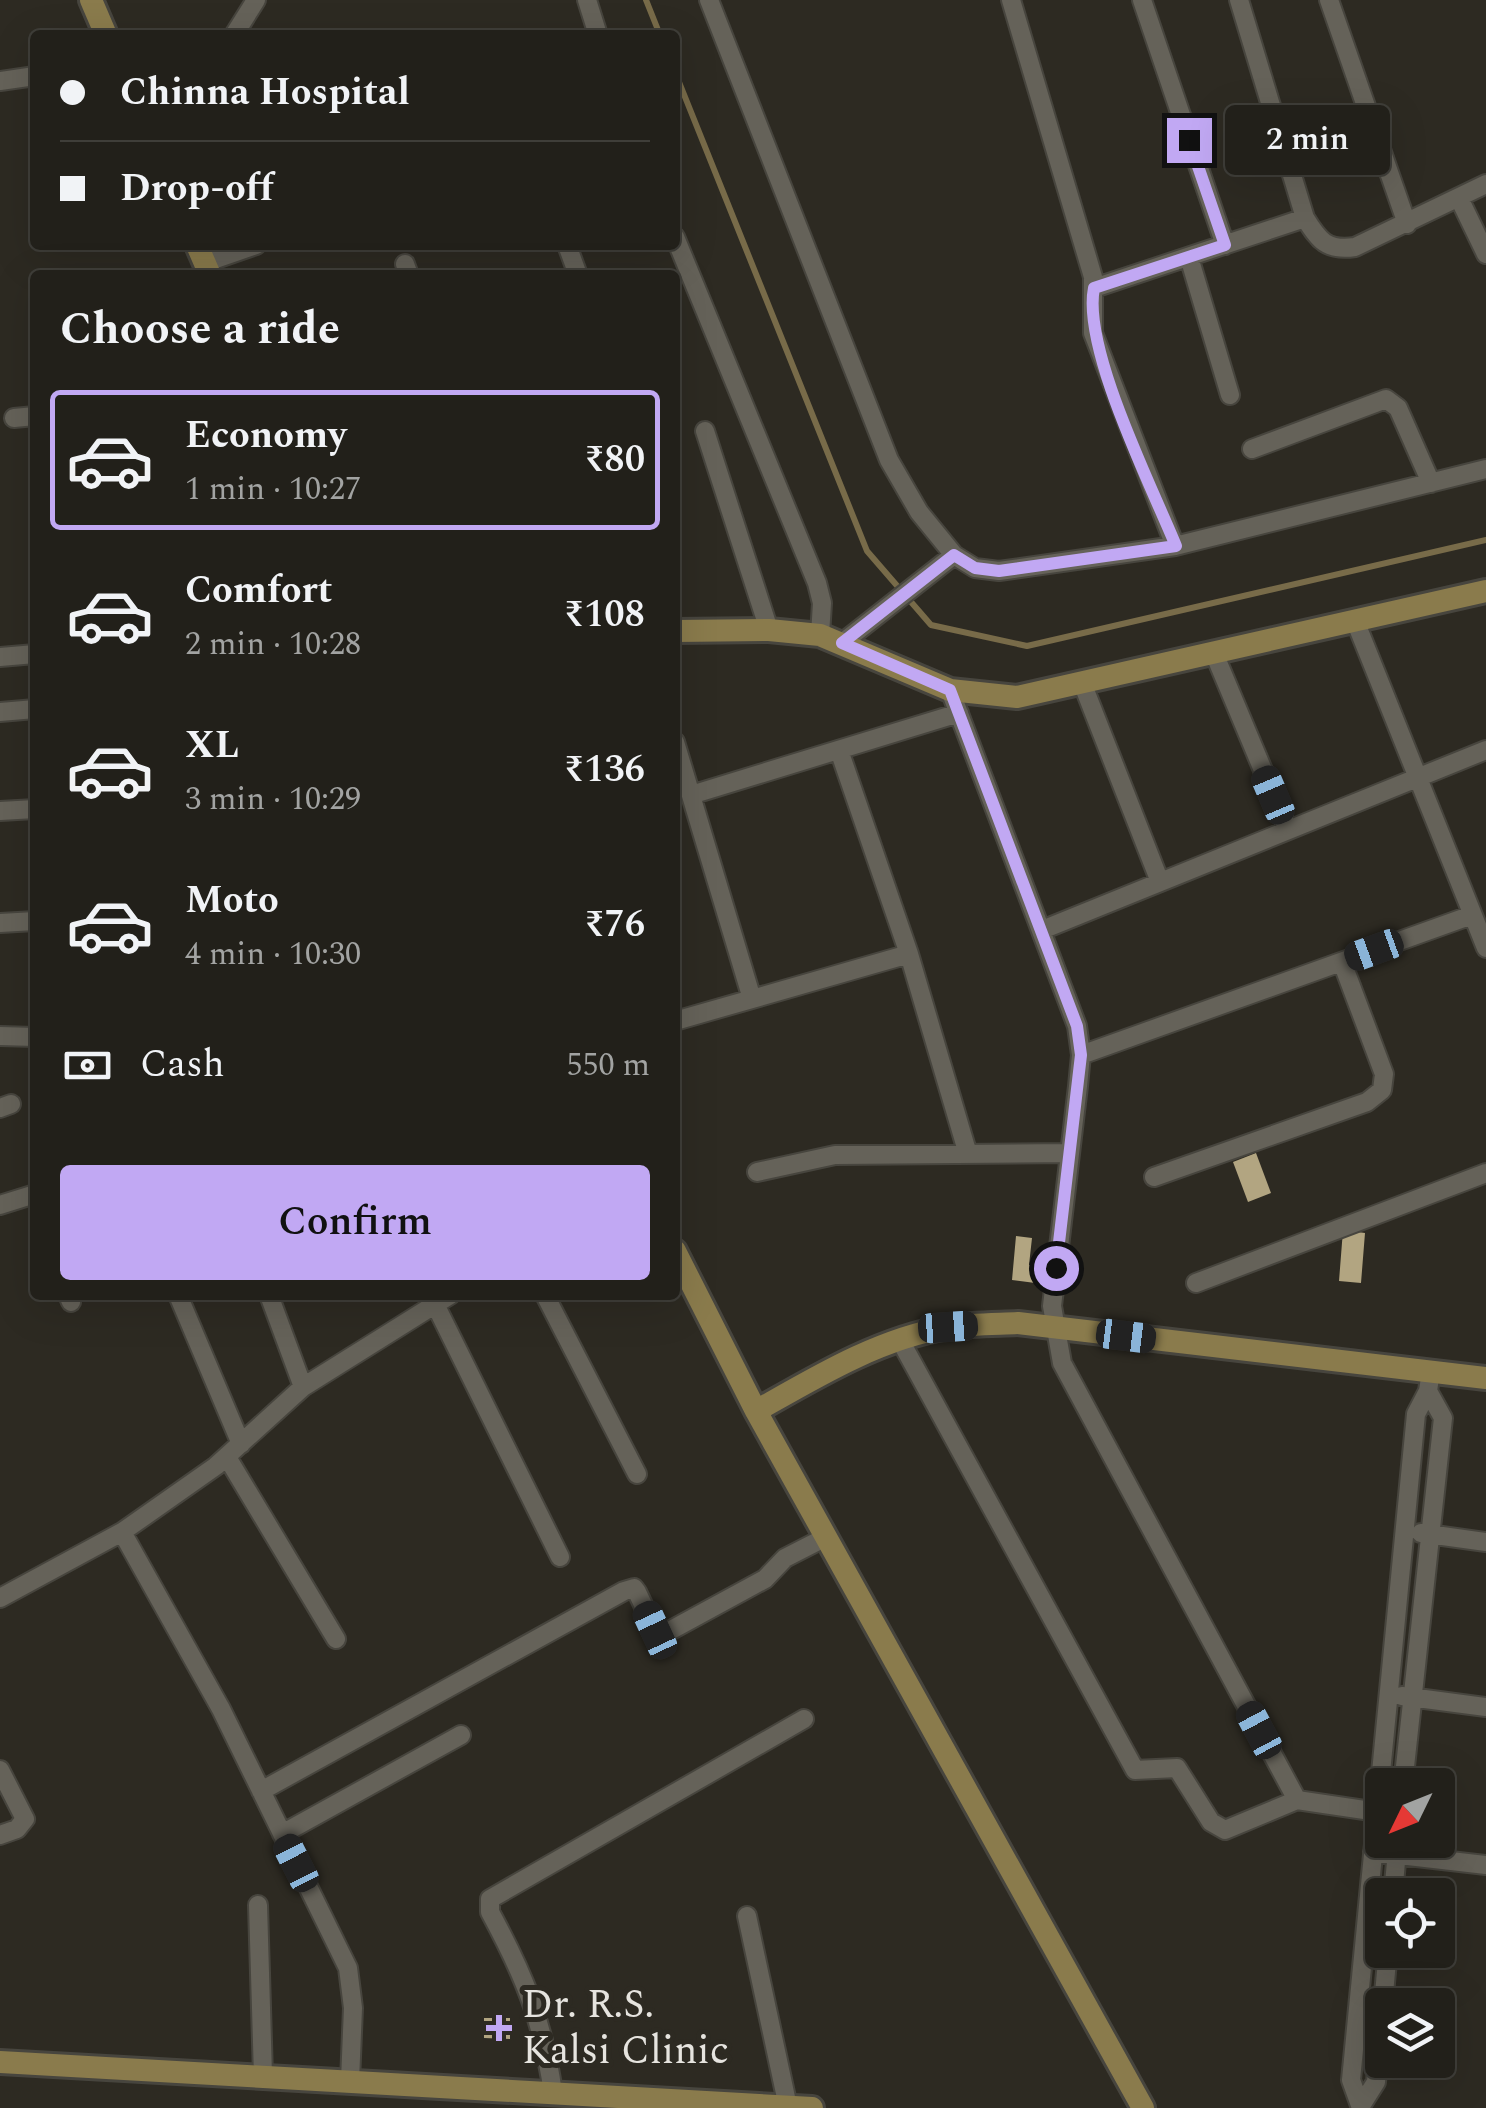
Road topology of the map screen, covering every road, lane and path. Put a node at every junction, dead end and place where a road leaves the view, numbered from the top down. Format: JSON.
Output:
{"nodes":[{"id":1,"x":90,"y":0,"type":"edge"},
{"id":2,"x":256,"y":0,"type":"edge"},
{"id":3,"x":587,"y":0,"type":"edge"},
{"id":4,"x":709,"y":0,"type":"edge"},
{"id":5,"x":1011,"y":0,"type":"edge"},
{"id":6,"x":1142,"y":0,"type":"edge"},
{"id":7,"x":1239,"y":0,"type":"edge"},
{"id":8,"x":1329,"y":0,"type":"edge"},
{"id":9,"x":104,"y":30,"type":"edge"},
{"id":10,"x":237,"y":30,"type":"edge"},
{"id":11,"x":596,"y":30,"type":"edge"},
{"id":12,"x":30,"y":77,"type":"edge"},
{"id":13,"x":0,"y":81,"type":"edge"},
{"id":14,"x":1486,"y":184,"type":"edge"},
{"id":15,"x":1459,"y":198,"type":"junction"},
{"id":16,"x":1305,"y":218,"type":"junction"},
{"id":17,"x":1407,"y":224,"type":"junction"},
{"id":18,"x":1225,"y":245,"type":"junction"},
{"id":19,"x":680,"y":248,"type":"edge"},
{"id":20,"x":239,"y":250,"type":"edge"},
{"id":21,"x":1486,"y":254,"type":"edge"},
{"id":22,"x":1188,"y":257,"type":"junction"},
{"id":23,"x":203,"y":261,"type":"edge"},
{"id":24,"x":1094,"y":288,"type":"junction"},
{"id":25,"x":1230,"y":395,"type":"dead end"},
{"id":26,"x":30,"y":416,"type":"edge"},
{"id":27,"x":14,"y":418,"type":"dead end"},
{"id":28,"x":705,"y":430,"type":"dead end"},
{"id":29,"x":1252,"y":449,"type":"dead end"},
{"id":30,"x":1486,"y":469,"type":"edge"},
{"id":31,"x":1431,"y":483,"type":"junction"},
{"id":32,"x":1176,"y":546,"type":"junction"},
{"id":33,"x":954,"y":555,"type":"junction"},
{"id":34,"x":1486,"y":591,"type":"edge"},
{"id":35,"x":1356,"y":623,"type":"junction"},
{"id":36,"x":769,"y":630,"type":"junction"},
{"id":37,"x":680,"y":632,"type":"edge"},
{"id":38,"x":831,"y":639,"type":"junction"},
{"id":39,"x":1214,"y":653,"type":"junction"},
{"id":40,"x":30,"y":654,"type":"edge"},
{"id":41,"x":0,"y":657,"type":"edge"},
{"id":42,"x":1083,"y":685,"type":"junction"},
{"id":43,"x":950,"y":690,"type":"junction"},
{"id":44,"x":30,"y":709,"type":"edge"},
{"id":45,"x":0,"y":712,"type":"edge"},
{"id":46,"x":959,"y":714,"type":"junction"},
{"id":47,"x":839,"y":750,"type":"junction"},
{"id":48,"x":1486,"y":750,"type":"edge"},
{"id":49,"x":680,"y":759,"type":"edge"},
{"id":50,"x":1417,"y":778,"type":"junction"},
{"id":51,"x":691,"y":795,"type":"junction"},
{"id":52,"x":30,"y":808,"type":"edge"},
{"id":53,"x":0,"y":811,"type":"edge"},
{"id":54,"x":1288,"y":830,"type":"junction"},
{"id":55,"x":1160,"y":882,"type":"junction"},
{"id":56,"x":1472,"y":914,"type":"junction"},
{"id":57,"x":30,"y":921,"type":"edge"},
{"id":58,"x":0,"y":923,"type":"edge"},
{"id":59,"x":1042,"y":930,"type":"junction"},
{"id":60,"x":1486,"y":948,"type":"edge"},
{"id":61,"x":908,"y":954,"type":"junction"},
{"id":62,"x":1342,"y":962,"type":"junction"},
{"id":63,"x":752,"y":999,"type":"junction"},
{"id":64,"x":680,"y":1020,"type":"edge"},
{"id":65,"x":0,"y":1036,"type":"edge"},
{"id":66,"x":30,"y":1036,"type":"edge"},
{"id":67,"x":1081,"y":1055,"type":"junction"},
{"id":68,"x":968,"y":1151,"type":"junction"},
{"id":69,"x":1070,"y":1153,"type":"junction"},
{"id":70,"x":757,"y":1172,"type":"dead end"},
{"id":71,"x":1486,"y":1174,"type":"edge"},
{"id":72,"x":1154,"y":1177,"type":"dead end"},
{"id":73,"x":30,"y":1199,"type":"edge"},
{"id":74,"x":0,"y":1205,"type":"edge"},
{"id":75,"x":680,"y":1261,"type":"edge"},
{"id":76,"x":1196,"y":1282,"type":"dead end"},
{"id":77,"x":180,"y":1300,"type":"edge"},
{"id":78,"x":271,"y":1300,"type":"edge"},
{"id":79,"x":443,"y":1300,"type":"edge"},
{"id":80,"x":548,"y":1300,"type":"edge"},
{"id":81,"x":1052,"y":1327,"type":"junction"},
{"id":82,"x":900,"y":1340,"type":"junction"},
{"id":83,"x":1486,"y":1378,"type":"edge"},
{"id":84,"x":1430,"y":1381,"type":"junction"},
{"id":85,"x":303,"y":1387,"type":"junction"},
{"id":86,"x":756,"y":1411,"type":"junction"},
{"id":87,"x":234,"y":1450,"type":"junction"},
{"id":88,"x":637,"y":1474,"type":"dead end"},
{"id":89,"x":1406,"y":1531,"type":"junction"},
{"id":90,"x":122,"y":1532,"type":"junction"},
{"id":91,"x":1430,"y":1534,"type":"junction"},
{"id":92,"x":826,"y":1537,"type":"junction"},
{"id":93,"x":1486,"y":1542,"type":"edge"},
{"id":94,"x":560,"y":1557,"type":"dead end"},
{"id":95,"x":0,"y":1598,"type":"edge"},
{"id":96,"x":336,"y":1639,"type":"dead end"},
{"id":97,"x":1389,"y":1695,"type":"junction"},
{"id":98,"x":1412,"y":1696,"type":"junction"},
{"id":99,"x":1486,"y":1707,"type":"edge"},
{"id":100,"x":804,"y":1719,"type":"dead end"},
{"id":101,"x":462,"y":1734,"type":"dead end"},
{"id":102,"x":1382,"y":1768,"type":"edge"},
{"id":103,"x":1406,"y":1768,"type":"edge"},
{"id":104,"x":0,"y":1770,"type":"edge"},
{"id":105,"x":261,"y":1792,"type":"junction"},
{"id":106,"x":1297,"y":1800,"type":"junction"},
{"id":107,"x":1365,"y":1810,"type":"edge"},
{"id":108,"x":282,"y":1834,"type":"junction"},
{"id":109,"x":0,"y":1835,"type":"edge"},
{"id":110,"x":1372,"y":1858,"type":"edge"},
{"id":111,"x":1450,"y":1858,"type":"edge"},
{"id":112,"x":1486,"y":1865,"type":"edge"},
{"id":113,"x":258,"y":1905,"type":"dead end"},
{"id":114,"x":747,"y":1916,"type":"dead end"},
{"id":115,"x":0,"y":2062,"type":"edge"},
{"id":116,"x":263,"y":2076,"type":"junction"},
{"id":117,"x":1376,"y":2078,"type":"edge"},
{"id":118,"x":350,"y":2081,"type":"junction"},
{"id":119,"x":553,"y":2093,"type":"junction"},
{"id":120,"x":705,"y":2105,"type":"edge"},
{"id":121,"x":1362,"y":2106,"type":"edge"},
{"id":122,"x":788,"y":2107,"type":"edge"},
{"id":123,"x":812,"y":2108,"type":"edge"},
{"id":124,"x":1142,"y":2108,"type":"edge"}],
"edges":[{"from":1,"to":9,"type":"main road"},
{"from":2,"to":10,"type":"street"},
{"from":3,"to":11,"type":"street"},
{"from":4,"to":33,"type":"street"},
{"from":5,"to":24,"type":"street"},
{"from":6,"to":18,"type":"street"},
{"from":7,"to":16,"type":"street"},
{"from":8,"to":17,"type":"street"},
{"from":12,"to":13,"type":"street"},
{"from":14,"to":15,"type":"street"},
{"from":15,"to":17,"type":"street"},
{"from":15,"to":21,"type":"street"},
{"from":16,"to":17,"type":"street"},
{"from":16,"to":18,"type":"street"},
{"from":18,"to":22,"type":"street"},
{"from":19,"to":38,"type":"street"},
{"from":20,"to":23,"type":"street"},
{"from":22,"to":24,"type":"street"},
{"from":22,"to":25,"type":"street"},
{"from":24,"to":32,"type":"street"},
{"from":26,"to":27,"type":"street"},
{"from":28,"to":36,"type":"street"},
{"from":29,"to":31,"type":"street"},
{"from":30,"to":31,"type":"street"},
{"from":31,"to":32,"type":"street"},
{"from":32,"to":33,"type":"street"},
{"from":33,"to":38,"type":"street"},
{"from":34,"to":35,"type":"main road"},
{"from":35,"to":39,"type":"main road"},
{"from":35,"to":50,"type":"street"},
{"from":36,"to":37,"type":"main road"},
{"from":36,"to":38,"type":"main road"},
{"from":38,"to":43,"type":"main road"},
{"from":39,"to":42,"type":"main road"},
{"from":39,"to":54,"type":"street"},
{"from":40,"to":41,"type":"street"},
{"from":42,"to":43,"type":"main road"},
{"from":42,"to":55,"type":"street"},
{"from":43,"to":46,"type":"street"},
{"from":44,"to":45,"type":"street"},
{"from":46,"to":47,"type":"street"},
{"from":46,"to":59,"type":"street"},
{"from":47,"to":51,"type":"street"},
{"from":47,"to":61,"type":"street"},
{"from":48,"to":50,"type":"street"},
{"from":49,"to":51,"type":"street"},
{"from":50,"to":54,"type":"street"},
{"from":50,"to":56,"type":"street"},
{"from":51,"to":63,"type":"street"},
{"from":52,"to":53,"type":"street"},
{"from":54,"to":55,"type":"street"},
{"from":55,"to":59,"type":"street"},
{"from":56,"to":60,"type":"street"},
{"from":56,"to":62,"type":"street"},
{"from":57,"to":58,"type":"street"},
{"from":59,"to":67,"type":"street"},
{"from":61,"to":63,"type":"street"},
{"from":61,"to":68,"type":"street"},
{"from":62,"to":67,"type":"street"},
{"from":62,"to":72,"type":"street"},
{"from":63,"to":64,"type":"street"},
{"from":65,"to":66,"type":"street"},
{"from":67,"to":69,"type":"street"},
{"from":68,"to":69,"type":"street"},
{"from":68,"to":70,"type":"street"},
{"from":69,"to":81,"type":"street"},
{"from":71,"to":76,"type":"street"},
{"from":73,"to":74,"type":"street"},
{"from":75,"to":86,"type":"main road"},
{"from":77,"to":87,"type":"street"},
{"from":78,"to":85,"type":"street"},
{"from":79,"to":85,"type":"street"},
{"from":79,"to":94,"type":"street"},
{"from":80,"to":88,"type":"street"},
{"from":81,"to":82,"type":"main road"},
{"from":81,"to":84,"type":"main road"},
{"from":81,"to":106,"type":"street"},
{"from":82,"to":86,"type":"main road"},
{"from":82,"to":106,"type":"street"},
{"from":83,"to":84,"type":"main road"},
{"from":84,"to":89,"type":"street"},
{"from":84,"to":91,"type":"street"},
{"from":85,"to":87,"type":"street"},
{"from":86,"to":92,"type":"main road"},
{"from":87,"to":90,"type":"street"},
{"from":87,"to":96,"type":"street"},
{"from":89,"to":91,"type":"street"},
{"from":89,"to":97,"type":"street"},
{"from":90,"to":95,"type":"street"},
{"from":90,"to":105,"type":"street"},
{"from":91,"to":93,"type":"street"},
{"from":91,"to":98,"type":"street"},
{"from":92,"to":105,"type":"street"},
{"from":92,"to":124,"type":"main road"},
{"from":97,"to":98,"type":"street"},
{"from":97,"to":102,"type":"street"},
{"from":98,"to":99,"type":"street"},
{"from":98,"to":103,"type":"street"},
{"from":100,"to":119,"type":"street"},
{"from":101,"to":108,"type":"street"},
{"from":104,"to":109,"type":"street"},
{"from":105,"to":108,"type":"street"},
{"from":106,"to":107,"type":"street"},
{"from":108,"to":118,"type":"street"},
{"from":110,"to":121,"type":"street"},
{"from":111,"to":112,"type":"street"},
{"from":113,"to":116,"type":"street"},
{"from":114,"to":122,"type":"street"},
{"from":115,"to":116,"type":"main road"},
{"from":116,"to":118,"type":"main road"},
{"from":117,"to":121,"type":"street"},
{"from":118,"to":119,"type":"main road"},
{"from":119,"to":120,"type":"main road"},
{"from":120,"to":122,"type":"main road"},
{"from":122,"to":123,"type":"main road"}]}
